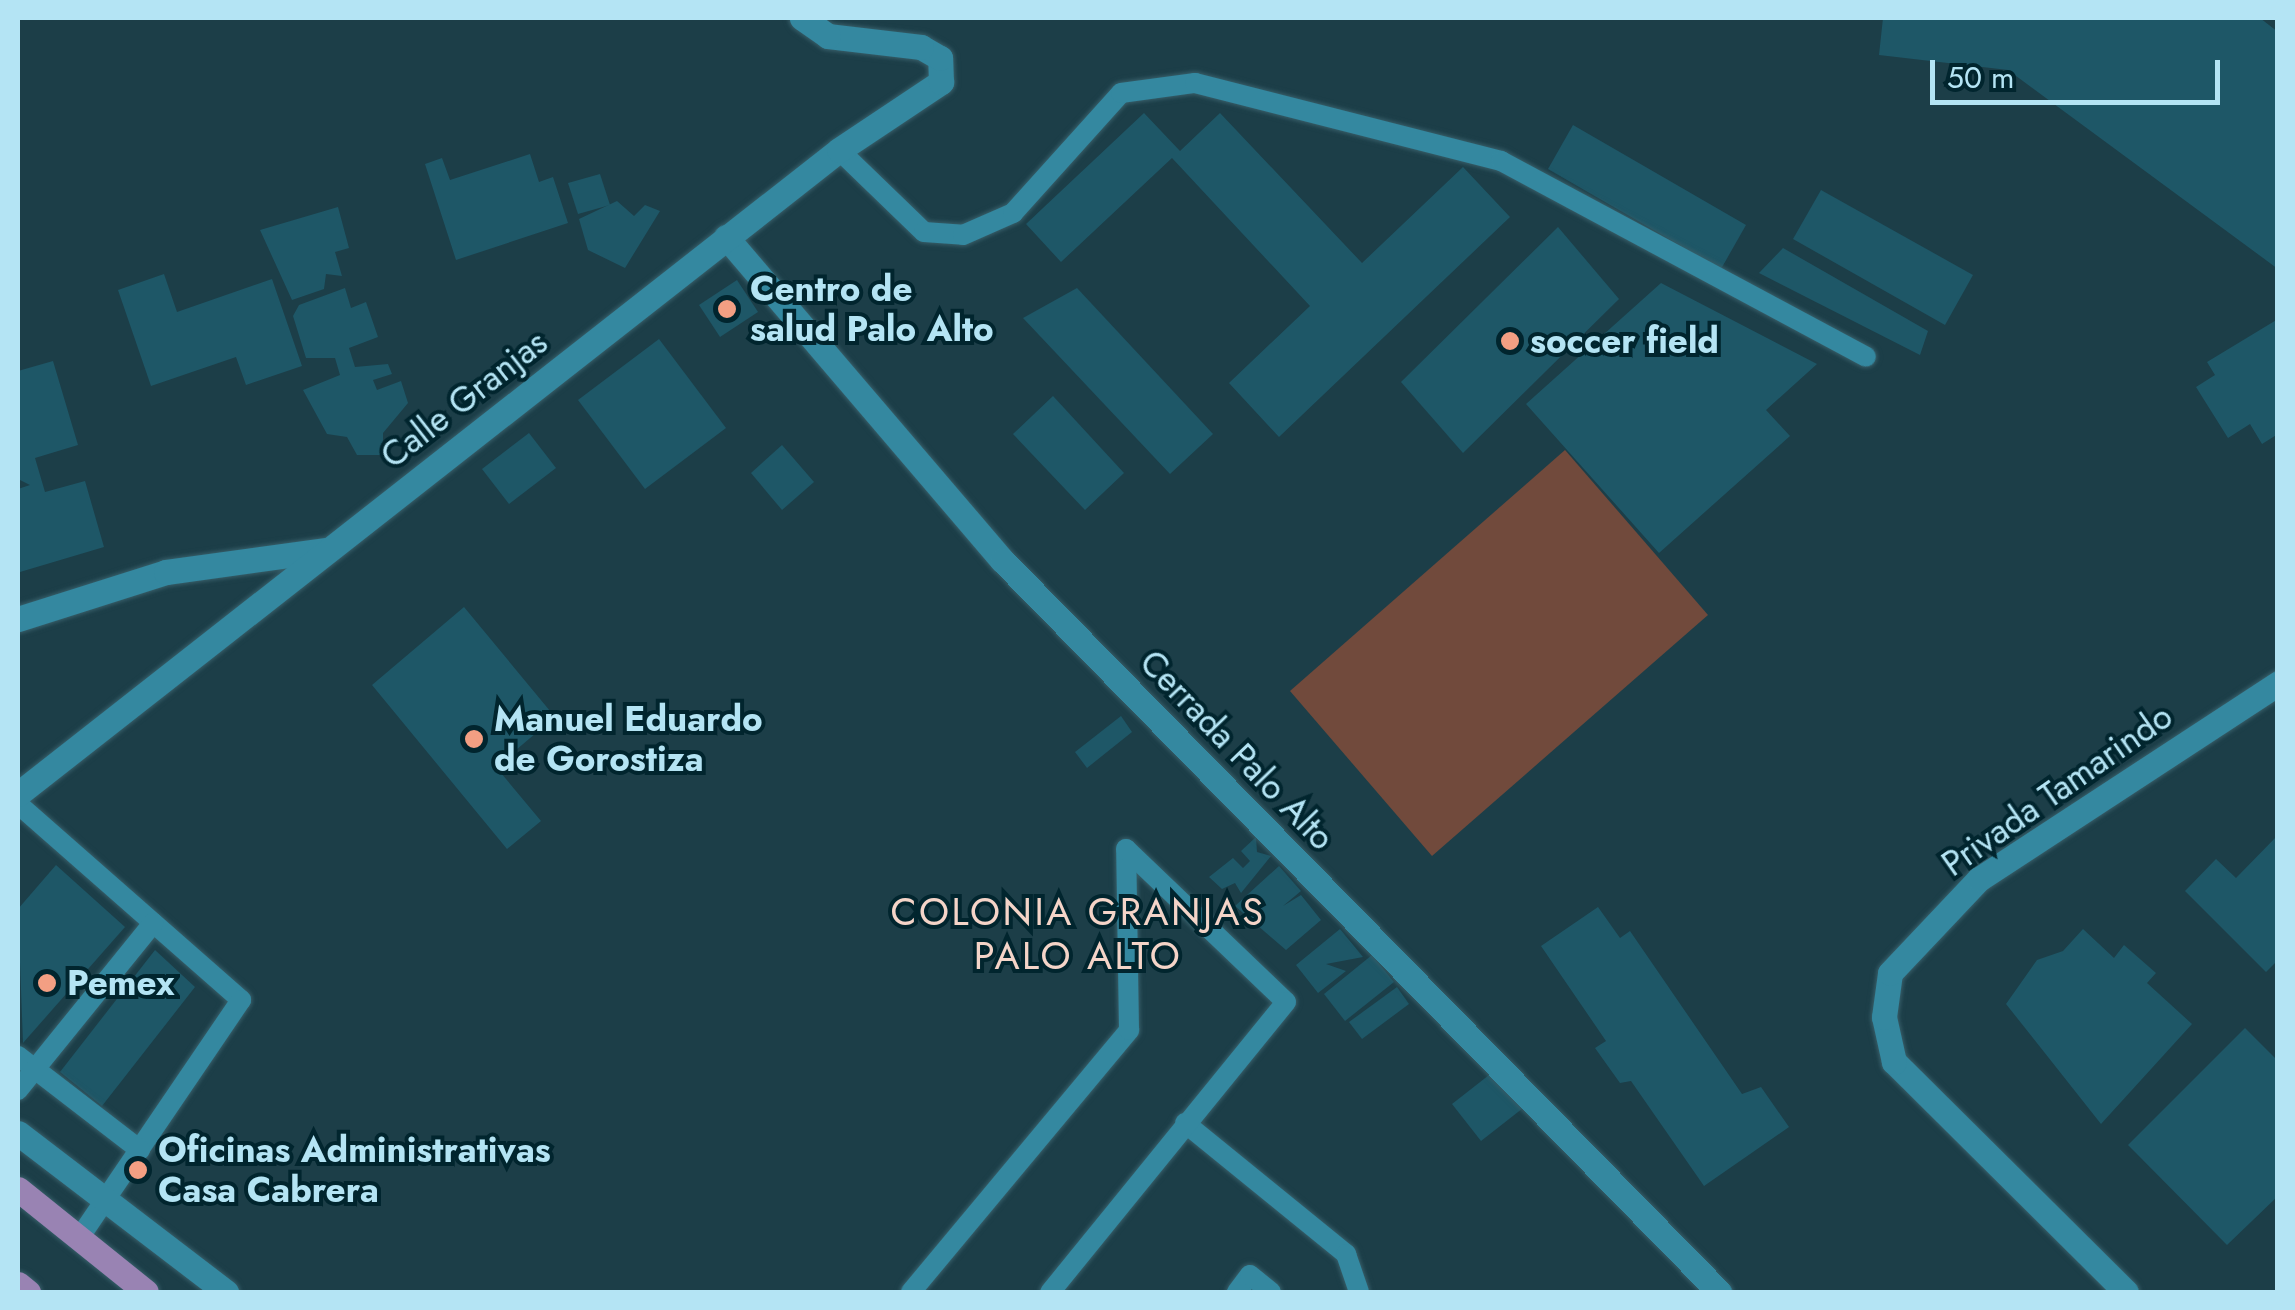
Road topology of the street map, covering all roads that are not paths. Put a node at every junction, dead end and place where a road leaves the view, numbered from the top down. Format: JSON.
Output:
{"nodes":[{"id":1,"x":802,"y":18,"type":"edge"},
{"id":2,"x":839,"y":150,"type":"junction"},
{"id":3,"x":726,"y":237,"type":"junction"},
{"id":4,"x":1866,"y":357,"type":"dead end"},
{"id":5,"x":328,"y":550,"type":"junction"},
{"id":6,"x":18,"y":618,"type":"edge"},
{"id":7,"x":2278,"y":683,"type":"edge"},
{"id":8,"x":18,"y":794,"type":"edge"},
{"id":9,"x":18,"y":804,"type":"edge"},
{"id":10,"x":154,"y":923,"type":"junction"},
{"id":11,"x":18,"y":1056,"type":"edge"},
{"id":12,"x":34,"y":1070,"type":"junction"},
{"id":13,"x":18,"y":1090,"type":"edge"},
{"id":14,"x":1185,"y":1123,"type":"junction"},
{"id":15,"x":18,"y":1133,"type":"edge"},
{"id":16,"x":140,"y":1150,"type":"junction"},
{"id":17,"x":18,"y":1189,"type":"edge"},
{"id":18,"x":106,"y":1201,"type":"junction"},
{"id":19,"x":79,"y":1238,"type":"junction"},
{"id":20,"x":18,"y":1284,"type":"edge"},
{"id":21,"x":28,"y":1292,"type":"edge"},
{"id":22,"x":146,"y":1292,"type":"edge"},
{"id":23,"x":226,"y":1292,"type":"edge"},
{"id":24,"x":911,"y":1292,"type":"edge"},
{"id":25,"x":1050,"y":1292,"type":"edge"},
{"id":26,"x":1237,"y":1292,"type":"edge"},
{"id":27,"x":1271,"y":1292,"type":"edge"},
{"id":28,"x":1359,"y":1292,"type":"edge"},
{"id":29,"x":1719,"y":1292,"type":"edge"},
{"id":30,"x":2126,"y":1292,"type":"edge"}],
"edges":[{"from":1,"to":2,"type":"street","name":"Calle Granjas"},
{"from":2,"to":3,"type":"street","name":"Calle Granjas"},
{"from":2,"to":4,"type":"lane"},
{"from":3,"to":5,"type":"street","name":"Calle Granjas"},
{"from":3,"to":29,"type":"street","name":"Cerrada Palo Alto"},
{"from":5,"to":6,"type":"street"},
{"from":5,"to":8,"type":"street","name":"Calle Granjas"},
{"from":7,"to":30,"type":"street","name":"Privada Tamarindo"},
{"from":9,"to":10,"type":"lane"},
{"from":10,"to":12,"type":"lane"},
{"from":10,"to":16,"type":"lane"},
{"from":11,"to":12,"type":"lane"},
{"from":12,"to":13,"type":"lane"},
{"from":12,"to":16,"type":"lane"},
{"from":14,"to":24,"type":"lane"},
{"from":14,"to":25,"type":"lane"},
{"from":14,"to":28,"type":"lane"},
{"from":15,"to":18,"type":"street"},
{"from":16,"to":18,"type":"lane"},
{"from":17,"to":19,"type":"main road"},
{"from":18,"to":19,"type":"lane"},
{"from":18,"to":23,"type":"street"},
{"from":19,"to":22,"type":"main road"},
{"from":20,"to":21,"type":"main road"},
{"from":26,"to":27,"type":"lane"}]}
